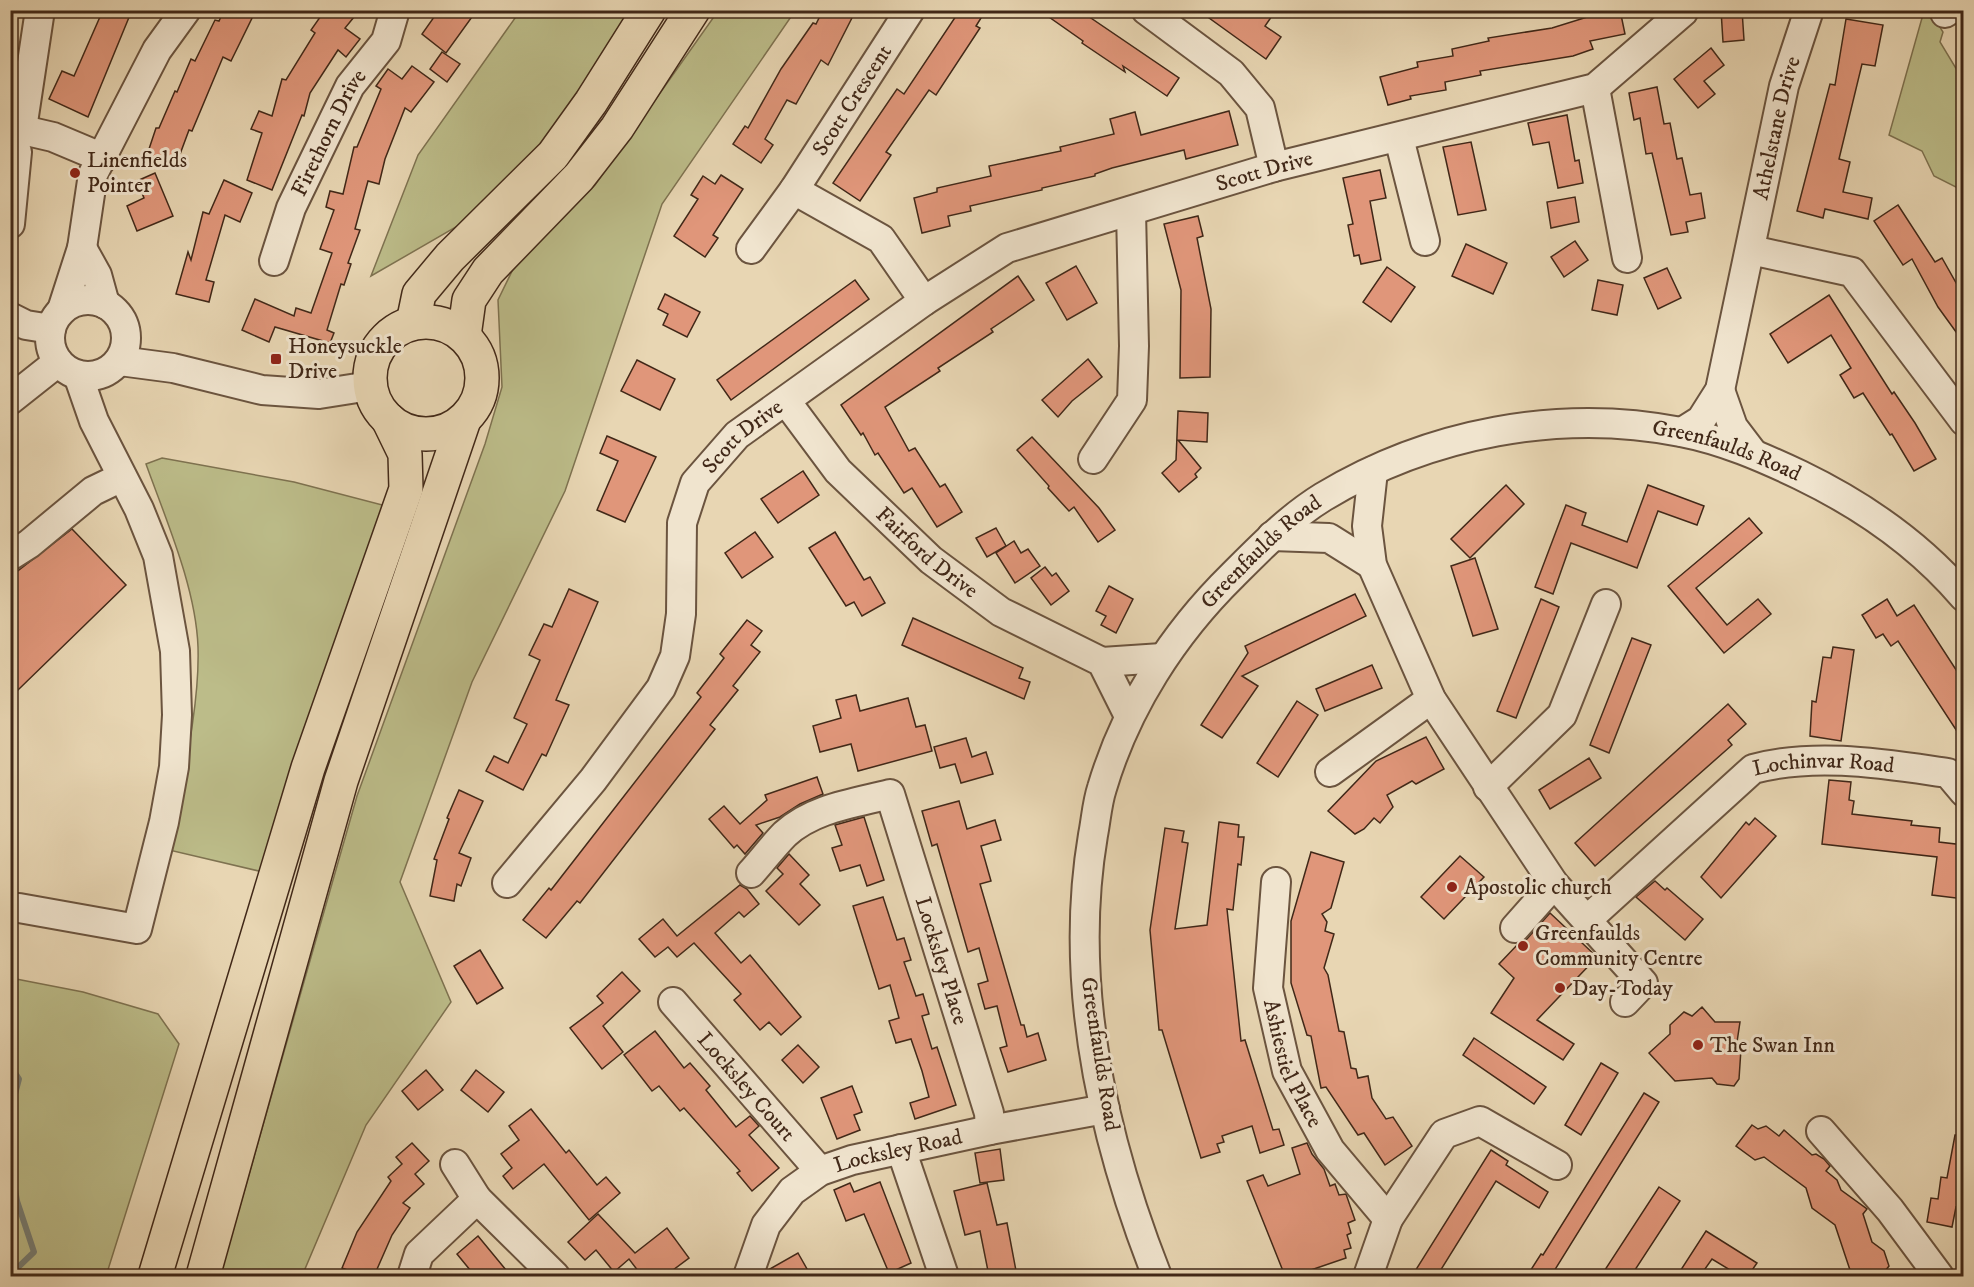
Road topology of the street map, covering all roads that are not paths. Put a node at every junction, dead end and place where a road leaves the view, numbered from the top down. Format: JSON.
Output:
{"nodes":[{"id":1,"x":40,"y":10,"type":"edge"},
{"id":2,"x":186,"y":10,"type":"edge"},
{"id":3,"x":395,"y":10,"type":"edge"},
{"id":4,"x":649,"y":10,"type":"edge"},
{"id":5,"x":693,"y":10,"type":"edge"},
{"id":6,"x":910,"y":10,"type":"edge"},
{"id":7,"x":1146,"y":10,"type":"edge"},
{"id":8,"x":1809,"y":10,"type":"edge"},
{"id":9,"x":1683,"y":12,"type":"dead end"},
{"id":10,"x":1595,"y":88,"type":"junction"},
{"id":11,"x":16,"y":136,"type":"edge"},
{"id":12,"x":1400,"y":138,"type":"junction"},
{"id":13,"x":103,"y":158,"type":"junction"},
{"id":14,"x":1274,"y":167,"type":"junction"},
{"id":15,"x":794,"y":190,"type":"junction"},
{"id":16,"x":1131,"y":210,"type":"junction"},
{"id":17,"x":10,"y":224,"type":"edge"},
{"id":18,"x":1425,"y":241,"type":"dead end"},
{"id":19,"x":82,"y":248,"type":"junction"},
{"id":20,"x":751,"y":249,"type":"dead end"},
{"id":21,"x":1751,"y":250,"type":"junction"},
{"id":22,"x":1627,"y":258,"type":"dead end"},
{"id":23,"x":274,"y":261,"type":"dead end"},
{"id":24,"x":924,"y":301,"type":"junction"},
{"id":25,"x":105,"y":304,"type":"junction"},
{"id":26,"x":10,"y":317,"type":"edge"},
{"id":27,"x":56,"y":320,"type":"junction"},
{"id":28,"x":413,"y":323,"type":"junction"},
{"id":29,"x":126,"y":330,"type":"junction"},
{"id":30,"x":464,"y":336,"type":"junction"},
{"id":31,"x":120,"y":361,"type":"junction"},
{"id":32,"x":173,"y":368,"type":"junction"},
{"id":33,"x":68,"y":369,"type":"junction"},
{"id":34,"x":370,"y":386,"type":"junction"},
{"id":35,"x":1720,"y":390,"type":"junction"},
{"id":36,"x":10,"y":400,"type":"edge"},
{"id":37,"x":786,"y":401,"type":"junction"},
{"id":38,"x":388,"y":419,"type":"junction"},
{"id":39,"x":464,"y":420,"type":"junction"},
{"id":40,"x":1964,"y":421,"type":"edge"},
{"id":41,"x":1682,"y":432,"type":"junction"},
{"id":42,"x":1752,"y":452,"type":"junction"},
{"id":43,"x":1093,"y":459,"type":"dead end"},
{"id":44,"x":1373,"y":471,"type":"junction"},
{"id":45,"x":122,"y":477,"type":"junction"},
{"id":46,"x":1272,"y":536,"type":"junction"},
{"id":47,"x":10,"y":556,"type":"edge"},
{"id":48,"x":1372,"y":565,"type":"junction"},
{"id":49,"x":1964,"y":597,"type":"edge"},
{"id":50,"x":1606,"y":604,"type":"dead end"},
{"id":51,"x":1162,"y":658,"type":"junction"},
{"id":52,"x":1102,"y":662,"type":"junction"},
{"id":53,"x":1431,"y":699,"type":"junction"},
{"id":54,"x":1130,"y":716,"type":"junction"},
{"id":55,"x":1330,"y":772,"type":"dead end"},
{"id":56,"x":1488,"y":787,"type":"junction"},
{"id":57,"x":1964,"y":792,"type":"edge"},
{"id":58,"x":751,"y":873,"type":"dead end"},
{"id":59,"x":1276,"y":882,"type":"dead end"},
{"id":60,"x":507,"y":883,"type":"dead end"},
{"id":61,"x":1554,"y":884,"type":"junction"},
{"id":62,"x":10,"y":908,"type":"edge"},
{"id":63,"x":1588,"y":920,"type":"junction"},
{"id":64,"x":1515,"y":928,"type":"dead end"},
{"id":65,"x":1634,"y":992,"type":"dead end"},
{"id":66,"x":673,"y":1002,"type":"dead end"},
{"id":67,"x":1105,"y":1109,"type":"junction"},
{"id":68,"x":990,"y":1130,"type":"junction"},
{"id":69,"x":1821,"y":1131,"type":"dead end"},
{"id":70,"x":901,"y":1149,"type":"junction"},
{"id":71,"x":455,"y":1164,"type":"dead end"},
{"id":72,"x":1557,"y":1165,"type":"dead end"},
{"id":73,"x":820,"y":1171,"type":"junction"},
{"id":74,"x":477,"y":1199,"type":"junction"},
{"id":75,"x":1388,"y":1219,"type":"junction"},
{"id":76,"x":155,"y":1276,"type":"edge"},
{"id":77,"x":203,"y":1276,"type":"edge"},
{"id":78,"x":412,"y":1276,"type":"edge"},
{"id":79,"x":555,"y":1276,"type":"edge"},
{"id":80,"x":748,"y":1276,"type":"edge"},
{"id":81,"x":944,"y":1276,"type":"edge"},
{"id":82,"x":1157,"y":1276,"type":"edge"},
{"id":83,"x":1368,"y":1276,"type":"edge"},
{"id":84,"x":1939,"y":1276,"type":"edge"}],
"edges":[{"from":1,"to":11,"type":"street"},
{"from":2,"to":13,"type":"street"},
{"from":3,"to":23,"type":"street","name":"Firethorn Drive"},
{"from":4,"to":28,"type":"main road"},
{"from":5,"to":30,"type":"main road"},
{"from":6,"to":15,"type":"street","name":"Scott Crescent"},
{"from":7,"to":14,"type":"street"},
{"from":8,"to":21,"type":"street","name":"Athelstane Drive"},
{"from":9,"to":10,"type":"street","name":"Scott Drive"},
{"from":10,"to":12,"type":"street","name":"Scott Drive"},
{"from":10,"to":22,"type":"street"},
{"from":11,"to":13,"type":"street"},
{"from":11,"to":17,"type":"street"},
{"from":12,"to":14,"type":"street","name":"Scott Drive"},
{"from":12,"to":18,"type":"street"},
{"from":13,"to":19,"type":"street"},
{"from":14,"to":16,"type":"street","name":"Scott Drive"},
{"from":15,"to":20,"type":"street","name":"Scott Crescent"},
{"from":15,"to":24,"type":"street"},
{"from":16,"to":24,"type":"street","name":"Scott Drive"},
{"from":16,"to":43,"type":"street"},
{"from":19,"to":25,"type":"street"},
{"from":19,"to":27,"type":"street"},
{"from":21,"to":35,"type":"street","name":"Athelstane Drive"},
{"from":21,"to":40,"type":"street"},
{"from":24,"to":37,"type":"street","name":"Scott Drive"},
{"from":25,"to":27,"type":"street"},
{"from":25,"to":29,"type":"street"},
{"from":26,"to":27,"type":"street"},
{"from":27,"to":33,"type":"street"},
{"from":28,"to":30,"type":"main road"},
{"from":28,"to":34,"type":"main road"},
{"from":29,"to":31,"type":"street"},
{"from":29,"to":32,"type":"street"},
{"from":30,"to":39,"type":"main road"},
{"from":31,"to":32,"type":"street"},
{"from":31,"to":33,"type":"street"},
{"from":32,"to":34,"type":"street"},
{"from":33,"to":36,"type":"street"},
{"from":33,"to":45,"type":"street"},
{"from":34,"to":38,"type":"main road"},
{"from":35,"to":41,"type":"street","name":"Athelstane Drive"},
{"from":35,"to":42,"type":"street"},
{"from":37,"to":52,"type":"street","name":"Fairford Drive"},
{"from":37,"to":60,"type":"street","name":"Scott Drive"},
{"from":38,"to":39,"type":"main road"},
{"from":38,"to":76,"type":"main road"},
{"from":39,"to":77,"type":"main road"},
{"from":41,"to":42,"type":"street","name":"Greenfaulds Road"},
{"from":41,"to":44,"type":"street","name":"Greenfaulds Road"},
{"from":42,"to":49,"type":"street","name":"Greenfaulds Road"},
{"from":44,"to":46,"type":"street","name":"Greenfaulds Road"},
{"from":44,"to":48,"type":"street"},
{"from":45,"to":47,"type":"street"},
{"from":45,"to":62,"type":"street"},
{"from":46,"to":48,"type":"street"},
{"from":46,"to":51,"type":"street","name":"Greenfaulds Road"},
{"from":48,"to":53,"type":"street"},
{"from":50,"to":56,"type":"street"},
{"from":51,"to":52,"type":"street"},
{"from":51,"to":54,"type":"street","name":"Greenfaulds Road"},
{"from":52,"to":54,"type":"street"},
{"from":53,"to":55,"type":"street"},
{"from":53,"to":56,"type":"street"},
{"from":54,"to":67,"type":"street","name":"Greenfaulds Road"},
{"from":56,"to":61,"type":"street"},
{"from":57,"to":63,"type":"street","name":"Lochinvar Road"},
{"from":58,"to":68,"type":"street","name":"Locksley Place"},
{"from":59,"to":75,"type":"street","name":"Ashiestiel Place"},
{"from":61,"to":63,"type":"street"},
{"from":61,"to":64,"type":"street"},
{"from":63,"to":65,"type":"street"},
{"from":66,"to":73,"type":"street","name":"Locksley Court"},
{"from":67,"to":68,"type":"street","name":"Locksley Road"},
{"from":67,"to":82,"type":"street","name":"Greenfaulds Road"},
{"from":68,"to":70,"type":"street","name":"Locksley Road"},
{"from":69,"to":84,"type":"street"},
{"from":70,"to":73,"type":"street","name":"Locksley Road"},
{"from":70,"to":81,"type":"street"},
{"from":71,"to":74,"type":"street"},
{"from":72,"to":75,"type":"street"},
{"from":73,"to":80,"type":"street","name":"Locksley Road"},
{"from":74,"to":78,"type":"street"},
{"from":74,"to":79,"type":"street"},
{"from":75,"to":83,"type":"street"}]}
